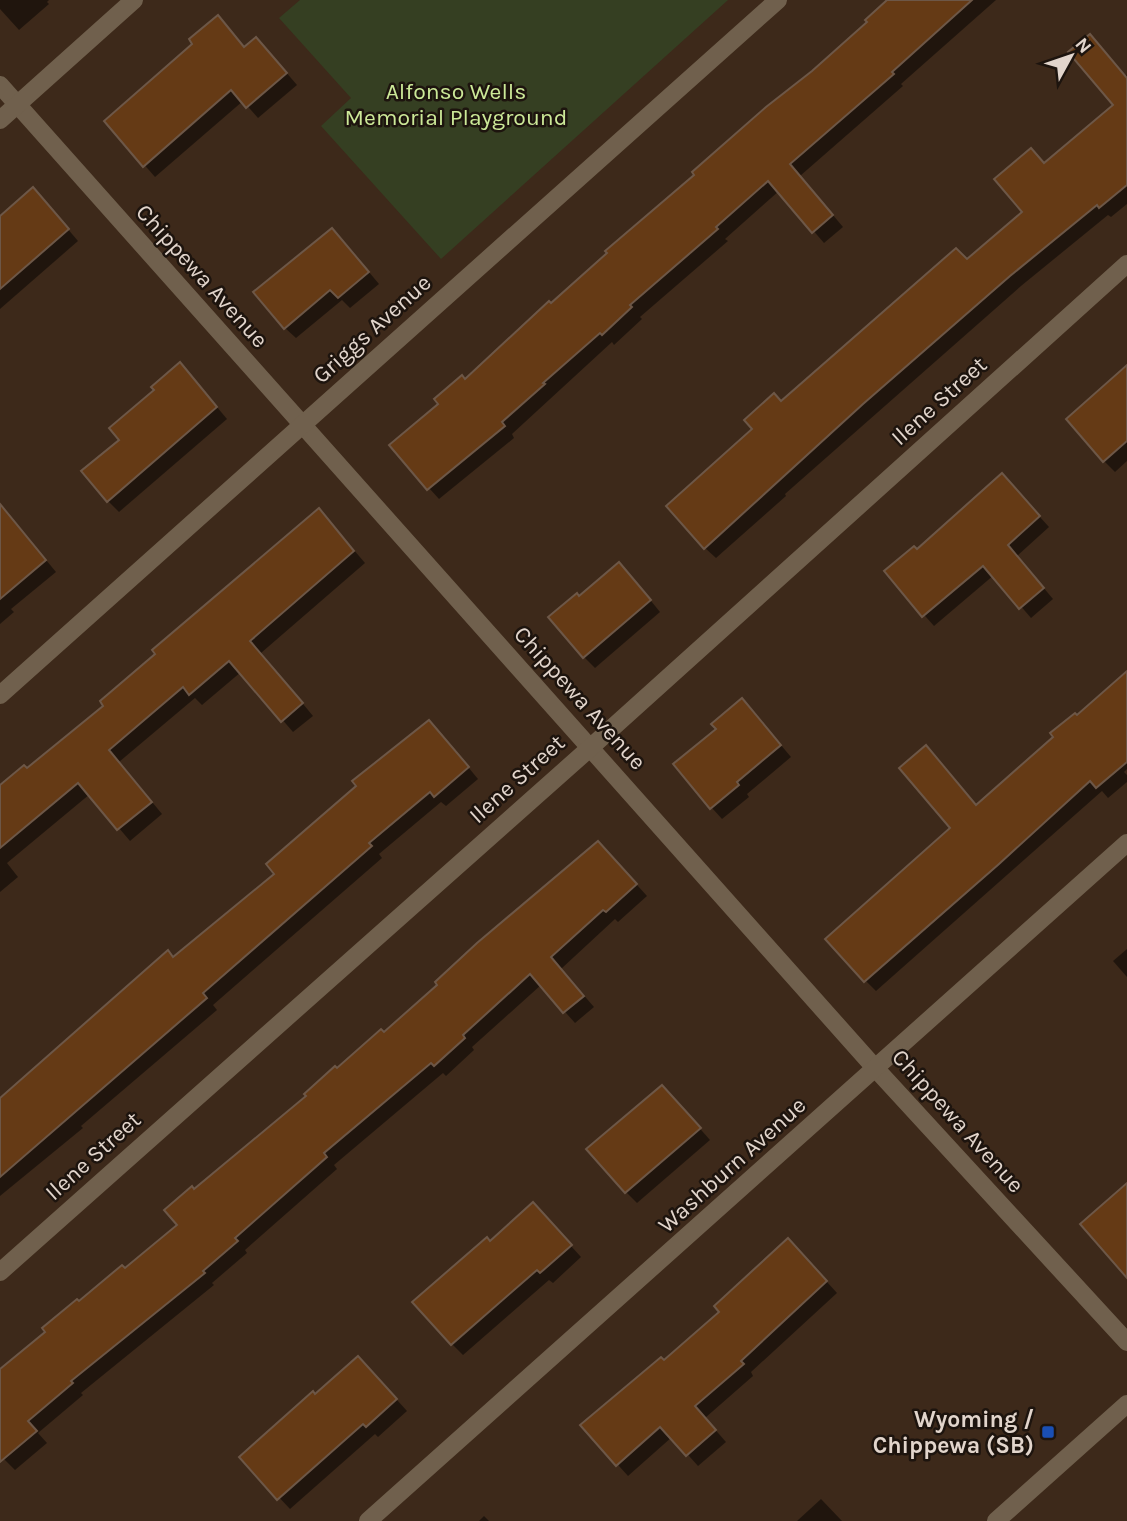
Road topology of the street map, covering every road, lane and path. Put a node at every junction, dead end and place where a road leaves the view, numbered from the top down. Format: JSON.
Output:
{"nodes":[{"id":1,"x":134,"y":0,"type":"edge"},
{"id":2,"x":778,"y":0,"type":"edge"},
{"id":3,"x":0,"y":85,"type":"edge"},
{"id":4,"x":18,"y":105,"type":"junction"},
{"id":5,"x":0,"y":120,"type":"edge"},
{"id":6,"x":1127,"y":264,"type":"edge"},
{"id":7,"x":302,"y":425,"type":"junction"},
{"id":8,"x":0,"y":695,"type":"edge"},
{"id":9,"x":591,"y":747,"type":"junction"},
{"id":10,"x":1127,"y":843,"type":"edge"},
{"id":11,"x":876,"y":1069,"type":"junction"},
{"id":12,"x":0,"y":1272,"type":"edge"},
{"id":13,"x":1127,"y":1342,"type":"edge"},
{"id":14,"x":1127,"y":1404,"type":"edge"},
{"id":15,"x":368,"y":1521,"type":"edge"},
{"id":16,"x":996,"y":1521,"type":"edge"}],
"edges":[{"from":1,"to":4,"type":"street"},
{"from":2,"to":7,"type":"street","name":"Griggs Avenue"},
{"from":3,"to":4,"type":"street","name":"Chippewa Avenue"},
{"from":4,"to":5,"type":"street"},
{"from":4,"to":7,"type":"street","name":"Chippewa Avenue"},
{"from":6,"to":9,"type":"street","name":"Ilene Street"},
{"from":7,"to":8,"type":"street","name":"Griggs Avenue"},
{"from":7,"to":9,"type":"street","name":"Chippewa Avenue"},
{"from":9,"to":11,"type":"street","name":"Chippewa Avenue"},
{"from":9,"to":12,"type":"street","name":"Ilene Street"},
{"from":10,"to":11,"type":"street","name":"Washburn Avenue"},
{"from":11,"to":13,"type":"street","name":"Chippewa Avenue"},
{"from":11,"to":15,"type":"street","name":"Washburn Avenue"},
{"from":14,"to":16,"type":"street"}]}
